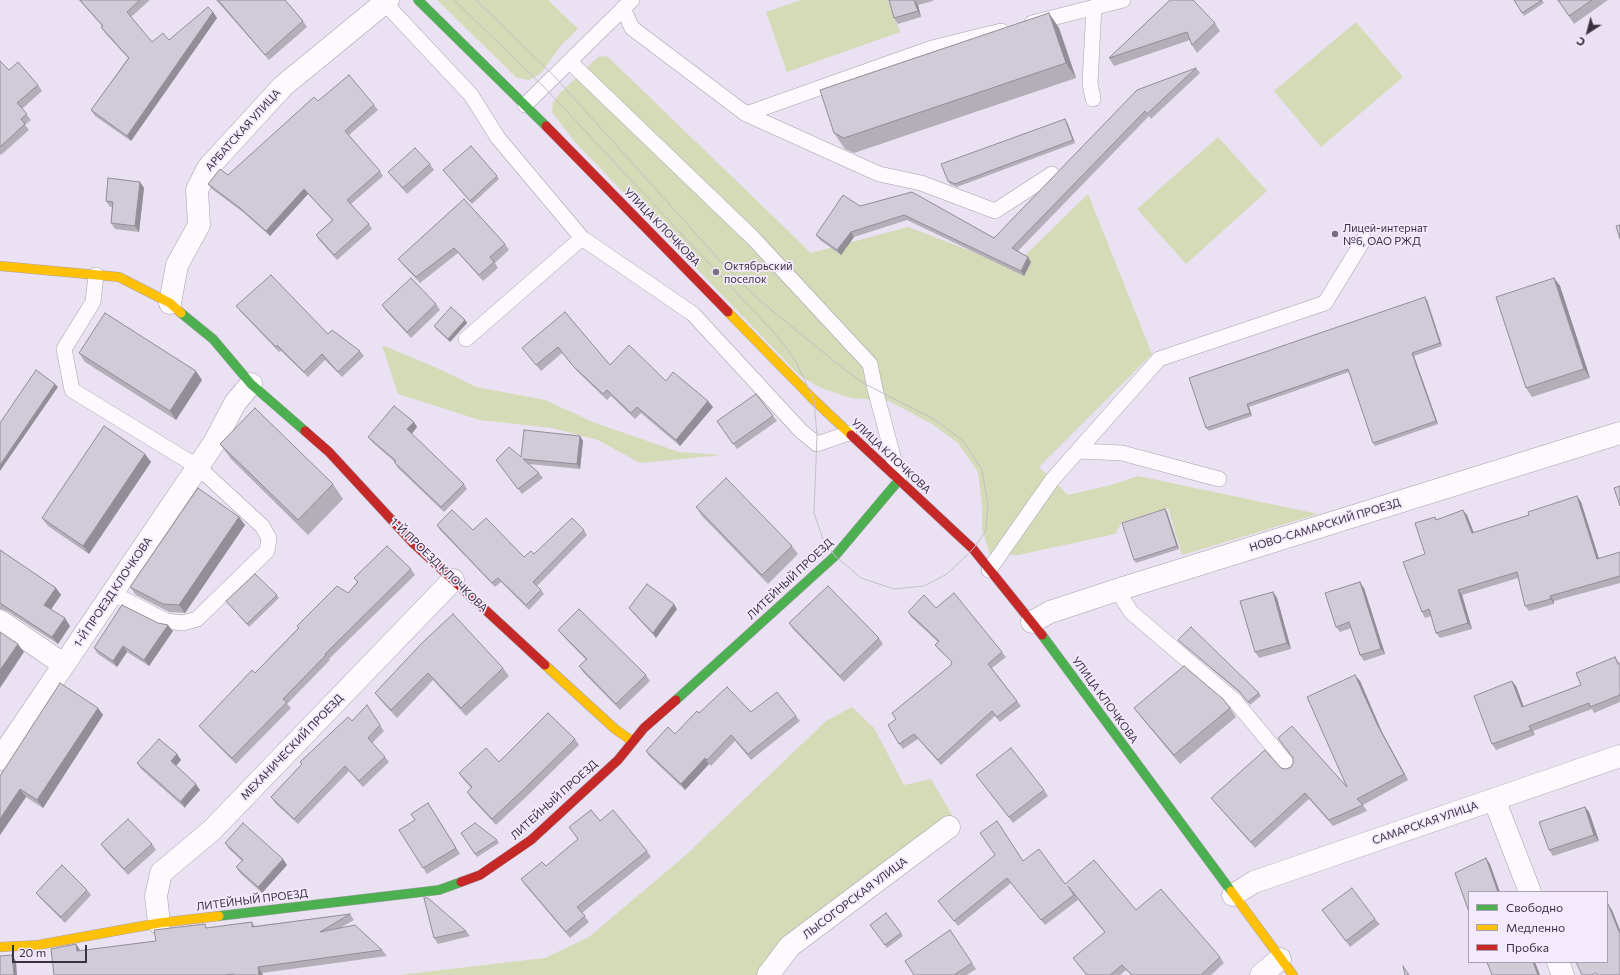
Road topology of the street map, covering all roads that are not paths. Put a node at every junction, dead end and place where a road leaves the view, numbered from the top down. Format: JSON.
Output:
{"nodes":[{"id":1,"x":418,"y":0,"type":"edge"},
{"id":2,"x":1123,"y":0,"type":"edge"},
{"id":3,"x":385,"y":1,"type":"edge"},
{"id":4,"x":627,"y":4,"type":"edge"},
{"id":5,"x":1094,"y":7,"type":"junction"},
{"id":6,"x":570,"y":62,"type":"junction"},
{"id":7,"x":1093,"y":99,"type":"dead end"},
{"id":8,"x":525,"y":105,"type":"junction"},
{"id":9,"x":746,"y":114,"type":"junction"},
{"id":10,"x":1052,"y":174,"type":"dead end"},
{"id":11,"x":582,"y":238,"type":"junction"},
{"id":12,"x":1364,"y":239,"type":"dead end"},
{"id":13,"x":0,"y":266,"type":"edge"},
{"id":14,"x":96,"y":276,"type":"junction"},
{"id":15,"x":170,"y":303,"type":"junction"},
{"id":16,"x":466,"y":339,"type":"dead end"},
{"id":17,"x":251,"y":384,"type":"junction"},
{"id":18,"x":849,"y":433,"type":"junction"},
{"id":19,"x":1620,"y":433,"type":"edge"},
{"id":20,"x":1079,"y":450,"type":"junction"},
{"id":21,"x":198,"y":467,"type":"junction"},
{"id":22,"x":1219,"y":479,"type":"dead end"},
{"id":23,"x":899,"y":480,"type":"junction"},
{"id":24,"x":989,"y":570,"type":"junction"},
{"id":25,"x":453,"y":580,"type":"junction"},
{"id":26,"x":1117,"y":590,"type":"junction"},
{"id":27,"x":112,"y":593,"type":"junction"},
{"id":28,"x":0,"y":622,"type":"edge"},
{"id":29,"x":1032,"y":622,"type":"junction"},
{"id":30,"x":63,"y":664,"type":"junction"},
{"id":31,"x":632,"y":741,"type":"junction"},
{"id":32,"x":1620,"y":756,"type":"edge"},
{"id":33,"x":0,"y":759,"type":"edge"},
{"id":34,"x":1289,"y":766,"type":"edge"},
{"id":35,"x":1494,"y":799,"type":"junction"},
{"id":36,"x":949,"y":827,"type":"dead end"},
{"id":37,"x":1530,"y":891,"type":"edge"},
{"id":38,"x":1233,"y":895,"type":"junction"},
{"id":39,"x":159,"y":923,"type":"junction"},
{"id":40,"x":0,"y":947,"type":"edge"},
{"id":41,"x":1558,"y":963,"type":"edge"},
{"id":42,"x":1286,"y":967,"type":"edge"},
{"id":43,"x":768,"y":975,"type":"edge"},
{"id":44,"x":1261,"y":975,"type":"edge"},
{"id":45,"x":1563,"y":975,"type":"edge"}],
"edges":[{"from":1,"to":8,"type":"street","name":"УЛИЦА КЛОЧКОВА"},
{"from":2,"to":5,"type":"lane"},
{"from":3,"to":11,"type":"lane"},
{"from":3,"to":15,"type":"street","name":"АРБАТСКАЯ УЛИЦА"},
{"from":4,"to":6,"type":"lane"},
{"from":4,"to":9,"type":"lane"},
{"from":5,"to":7,"type":"lane"},
{"from":5,"to":9,"type":"lane"},
{"from":6,"to":8,"type":"lane"},
{"from":6,"to":23,"type":"lane"},
{"from":8,"to":18,"type":"street","name":"УЛИЦА КЛОЧКОВА"},
{"from":9,"to":10,"type":"lane"},
{"from":11,"to":16,"type":"lane"},
{"from":11,"to":18,"type":"lane"},
{"from":12,"to":20,"type":"lane"},
{"from":13,"to":14,"type":"street","name":"1-Й ПРОЕЗД КЛОЧКОВА"},
{"from":14,"to":15,"type":"street","name":"1-Й ПРОЕЗД КЛОЧКОВА"},
{"from":14,"to":21,"type":"lane"},
{"from":15,"to":17,"type":"street","name":"1-Й ПРОЕЗД КЛОЧКОВА"},
{"from":17,"to":21,"type":"street","name":"1-Й ПРОЕЗД КЛОЧКОВА"},
{"from":17,"to":25,"type":"street","name":"1-Й ПРОЕЗД КЛОЧКОВА"},
{"from":18,"to":23,"type":"street","name":"УЛИЦА КЛОЧКОВА"},
{"from":19,"to":26,"type":"street","name":"НОВО-САМАРСКИЙ ПРОЕЗД"},
{"from":20,"to":22,"type":"lane"},
{"from":20,"to":24,"type":"lane"},
{"from":21,"to":27,"type":"street","name":"1-Й ПРОЕЗД КЛОЧКОВА"},
{"from":21,"to":27,"type":"lane"},
{"from":23,"to":24,"type":"street","name":"УЛИЦА КЛОЧКОВА"},
{"from":23,"to":31,"type":"street","name":"ЛИТЕЙНЫЙ ПРОЕЗД"},
{"from":24,"to":29,"type":"street","name":"УЛИЦА КЛОЧКОВА"},
{"from":25,"to":31,"type":"street","name":"1-Й ПРОЕЗД КЛОЧКОВА"},
{"from":25,"to":39,"type":"street","name":"МЕХАНИЧЕСКИЙ ПРОЕЗД"},
{"from":26,"to":29,"type":"street","name":"НОВО-САМАРСКИЙ ПРОЕЗД"},
{"from":26,"to":34,"type":"lane"},
{"from":27,"to":30,"type":"street","name":"1-Й ПРОЕЗД КЛОЧКОВА"},
{"from":28,"to":30,"type":"street"},
{"from":29,"to":38,"type":"street","name":"УЛИЦА КЛОЧКОВА"},
{"from":30,"to":33,"type":"street","name":"1-Й ПРОЕЗД КЛОЧКОВА"},
{"from":31,"to":39,"type":"street","name":"ЛИТЕЙНЫЙ ПРОЕЗД"},
{"from":32,"to":35,"type":"street","name":"САМАРСКАЯ УЛИЦА"},
{"from":35,"to":37,"type":"street"},
{"from":35,"to":38,"type":"street","name":"САМАРСКАЯ УЛИЦА"},
{"from":36,"to":43,"type":"street","name":"ЛЫСОГОРСКАЯ УЛИЦА"},
{"from":38,"to":42,"type":"street","name":"УЛИЦА КЛОЧКОВА"},
{"from":39,"to":40,"type":"street","name":"ЛИТЕЙНЫЙ ПРОЕЗД"},
{"from":41,"to":45,"type":"street"},
{"from":42,"to":44,"type":"street"}]}
